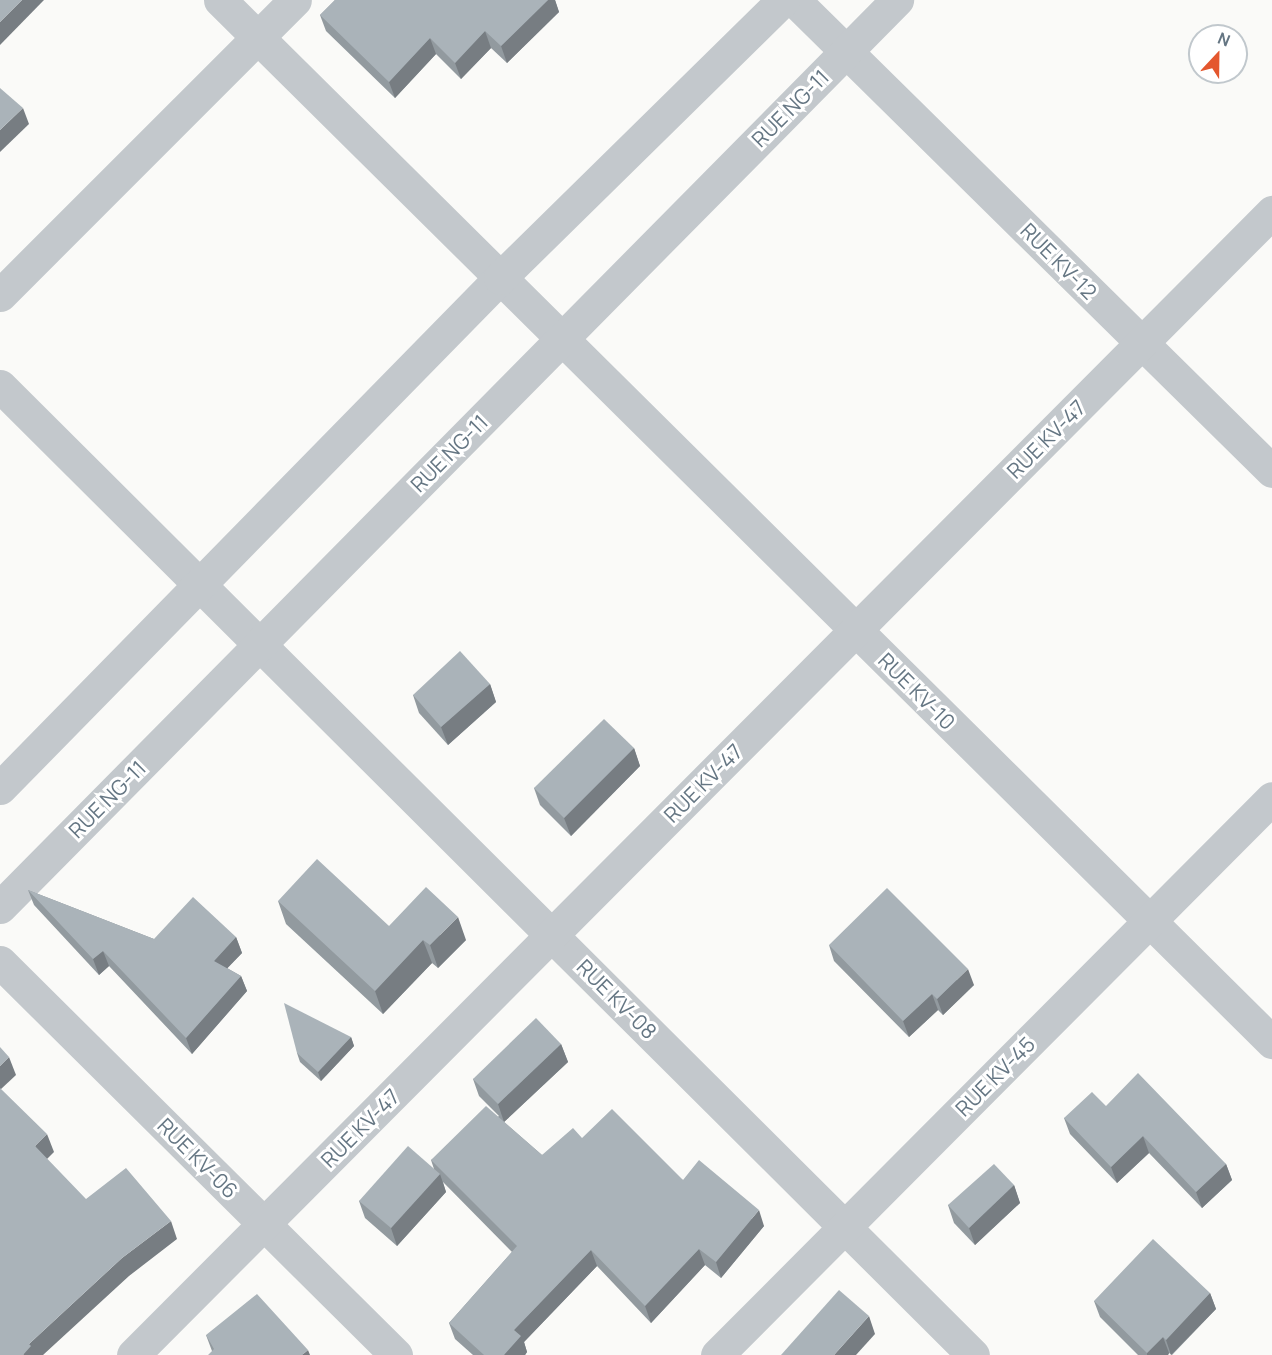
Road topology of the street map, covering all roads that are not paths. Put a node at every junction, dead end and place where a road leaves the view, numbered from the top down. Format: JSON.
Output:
{"nodes":[{"id":1,"x":220,"y":0,"type":"edge"},
{"id":2,"x":295,"y":0,"type":"edge"},
{"id":3,"x":783,"y":0,"type":"edge"},
{"id":4,"x":794,"y":0,"type":"edge"},
{"id":5,"x":897,"y":0,"type":"edge"},
{"id":6,"x":258,"y":38,"type":"junction"},
{"id":7,"x":846,"y":51,"type":"junction"},
{"id":8,"x":1272,"y":212,"type":"edge"},
{"id":9,"x":500,"y":278,"type":"junction"},
{"id":10,"x":0,"y":295,"type":"edge"},
{"id":11,"x":562,"y":339,"type":"junction"},
{"id":12,"x":1142,"y":342,"type":"junction"},
{"id":13,"x":0,"y":386,"type":"edge"},
{"id":14,"x":1272,"y":471,"type":"edge"},
{"id":15,"x":202,"y":586,"type":"junction"},
{"id":16,"x":855,"y":630,"type":"junction"},
{"id":17,"x":260,"y":644,"type":"junction"},
{"id":18,"x":0,"y":788,"type":"edge"},
{"id":19,"x":1272,"y":798,"type":"edge"},
{"id":20,"x":0,"y":907,"type":"edge"},
{"id":21,"x":1149,"y":921,"type":"junction"},
{"id":22,"x":552,"y":934,"type":"junction"},
{"id":23,"x":0,"y":962,"type":"edge"},
{"id":24,"x":1272,"y":1042,"type":"edge"},
{"id":25,"x":264,"y":1224,"type":"junction"},
{"id":26,"x":846,"y":1226,"type":"junction"},
{"id":27,"x":133,"y":1355,"type":"edge"},
{"id":28,"x":396,"y":1355,"type":"edge"},
{"id":29,"x":717,"y":1355,"type":"edge"},
{"id":30,"x":973,"y":1355,"type":"edge"}],
"edges":[{"from":1,"to":6,"type":"street","name":"RUE KV-10"},
{"from":2,"to":6,"type":"street"},
{"from":3,"to":9,"type":"street"},
{"from":4,"to":7,"type":"street","name":"RUE KV-12"},
{"from":5,"to":7,"type":"street","name":"RUE NG-11"},
{"from":6,"to":9,"type":"street","name":"RUE KV-10"},
{"from":6,"to":10,"type":"street"},
{"from":7,"to":11,"type":"street","name":"RUE NG-11"},
{"from":7,"to":12,"type":"street","name":"RUE KV-12"},
{"from":8,"to":12,"type":"street","name":"RUE KV-47"},
{"from":9,"to":11,"type":"street","name":"RUE KV-10"},
{"from":9,"to":15,"type":"street"},
{"from":11,"to":16,"type":"street","name":"RUE KV-10"},
{"from":11,"to":17,"type":"street","name":"RUE NG-11"},
{"from":12,"to":14,"type":"street","name":"RUE KV-12"},
{"from":12,"to":16,"type":"street","name":"RUE KV-47"},
{"from":13,"to":15,"type":"street","name":"RUE KV-08"},
{"from":15,"to":17,"type":"street","name":"RUE KV-08"},
{"from":15,"to":18,"type":"street"},
{"from":16,"to":21,"type":"street","name":"RUE KV-10"},
{"from":16,"to":22,"type":"street","name":"RUE KV-47"},
{"from":17,"to":20,"type":"street","name":"RUE NG-11"},
{"from":17,"to":22,"type":"street","name":"RUE KV-08"},
{"from":19,"to":21,"type":"street","name":"RUE KV-45"},
{"from":21,"to":24,"type":"street","name":"RUE KV-10"},
{"from":21,"to":26,"type":"street","name":"RUE KV-45"},
{"from":22,"to":25,"type":"street","name":"RUE KV-47"},
{"from":22,"to":26,"type":"street","name":"RUE KV-08"},
{"from":23,"to":25,"type":"street","name":"RUE KV-06"},
{"from":25,"to":27,"type":"street","name":"RUE KV-47"},
{"from":25,"to":28,"type":"street","name":"RUE KV-06"},
{"from":26,"to":29,"type":"street","name":"RUE KV-45"},
{"from":26,"to":30,"type":"street","name":"RUE KV-08"}]}
